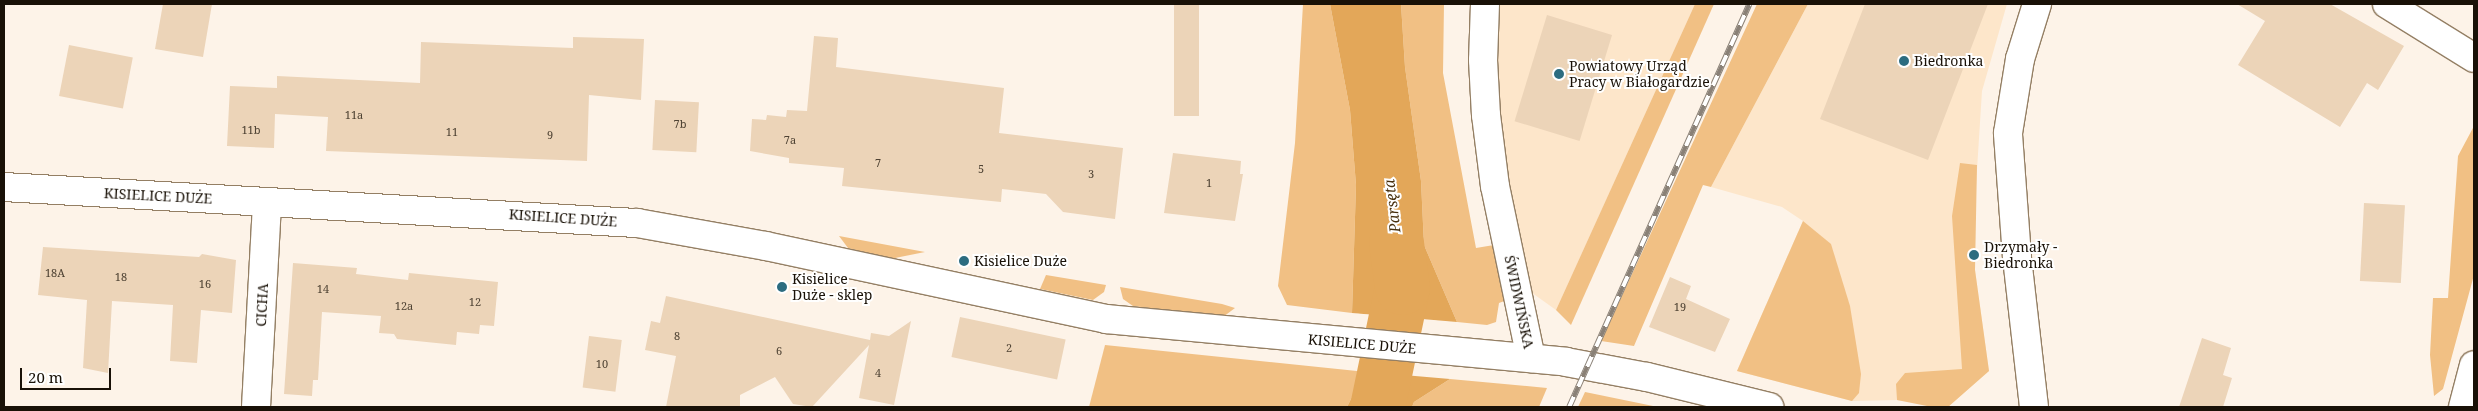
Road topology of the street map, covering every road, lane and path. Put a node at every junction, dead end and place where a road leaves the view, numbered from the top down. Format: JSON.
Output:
{"nodes":[{"id":1,"x":1485,"y":4,"type":"edge"},
{"id":2,"x":2037,"y":4,"type":"edge"},
{"id":3,"x":2387,"y":4,"type":"edge"},
{"id":4,"x":2474,"y":58,"type":"edge"},
{"id":5,"x":4,"y":187,"type":"edge"},
{"id":6,"x":267,"y":203,"type":"junction"},
{"id":7,"x":1531,"y":358,"type":"junction"},
{"id":8,"x":2474,"y":365,"type":"edge"},
{"id":9,"x":256,"y":407,"type":"edge"},
{"id":10,"x":1770,"y":407,"type":"edge"},
{"id":11,"x":2034,"y":407,"type":"edge"},
{"id":12,"x":2463,"y":407,"type":"edge"}],
"edges":[{"from":1,"to":7,"type":"street","name":"ŚWIDWIŃSKA"},
{"from":2,"to":11,"type":"street"},
{"from":3,"to":4,"type":"street"},
{"from":5,"to":6,"type":"street","name":"KISIELICE DUŻE"},
{"from":6,"to":7,"type":"street","name":"KISIELICE DUŻE"},
{"from":6,"to":9,"type":"street","name":"CICHA"},
{"from":7,"to":10,"type":"street","name":"ŚWIDWIŃSKA"},
{"from":8,"to":12,"type":"street"}]}
